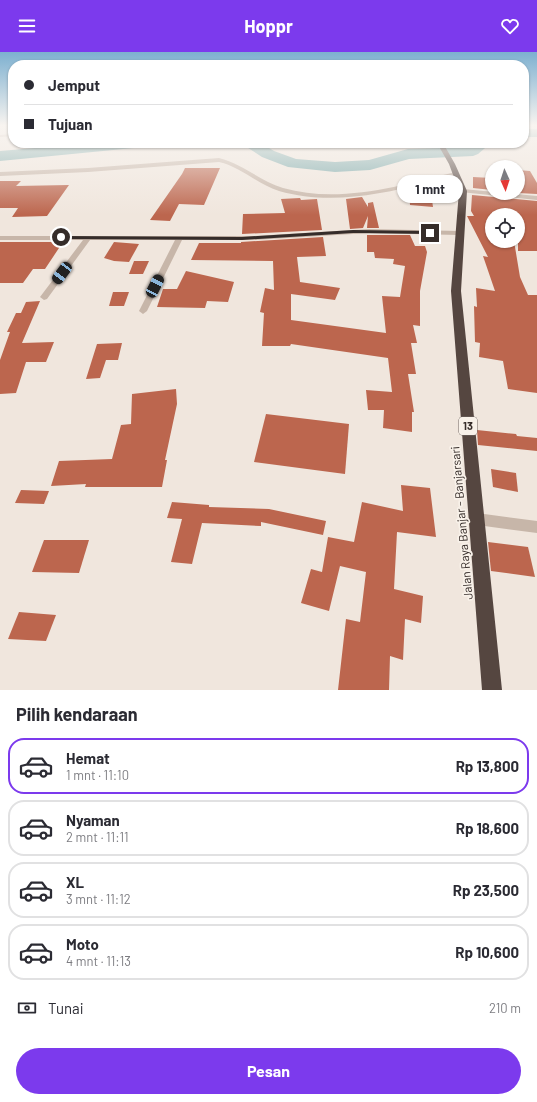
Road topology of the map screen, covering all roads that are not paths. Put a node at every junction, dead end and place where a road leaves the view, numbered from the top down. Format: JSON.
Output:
{"nodes":[{"id":1,"x":446,"y":155,"type":"edge"},
{"id":2,"x":454,"y":169,"type":"junction"},
{"id":3,"x":0,"y":174,"type":"edge"},
{"id":4,"x":463,"y":191,"type":"junction"},
{"id":5,"x":537,"y":198,"type":"edge"},
{"id":6,"x":459,"y":233,"type":"junction"},
{"id":7,"x":89,"y":237,"type":"junction"},
{"id":8,"x":0,"y":238,"type":"edge"},
{"id":9,"x":180,"y":238,"type":"junction"},
{"id":10,"x":44,"y":297,"type":"dead end"},
{"id":11,"x":143,"y":310,"type":"dead end"},
{"id":12,"x":477,"y":519,"type":"junction"},
{"id":13,"x":537,"y":527,"type":"edge"},
{"id":14,"x":492,"y":690,"type":"edge"}],
"edges":[{"from":1,"to":2,"type":"highway"},
{"from":2,"to":3,"type":"street"},
{"from":2,"to":4,"type":"highway"},
{"from":4,"to":5,"type":"street"},
{"from":4,"to":6,"type":"highway","name":"Jalan Raya Banjar - Banjarsari","number":"13"},
{"from":6,"to":9,"type":"street"},
{"from":6,"to":12,"type":"highway","name":"Jalan Raya Banjar - Banjarsari","number":"13"},
{"from":7,"to":8,"type":"street"},
{"from":7,"to":9,"type":"street"},
{"from":7,"to":10,"type":"street"},
{"from":9,"to":11,"type":"street"},
{"from":12,"to":13,"type":"street"},
{"from":12,"to":14,"type":"highway","name":"Jalan Raya Banjar - Banjarsari","number":"13"}]}
